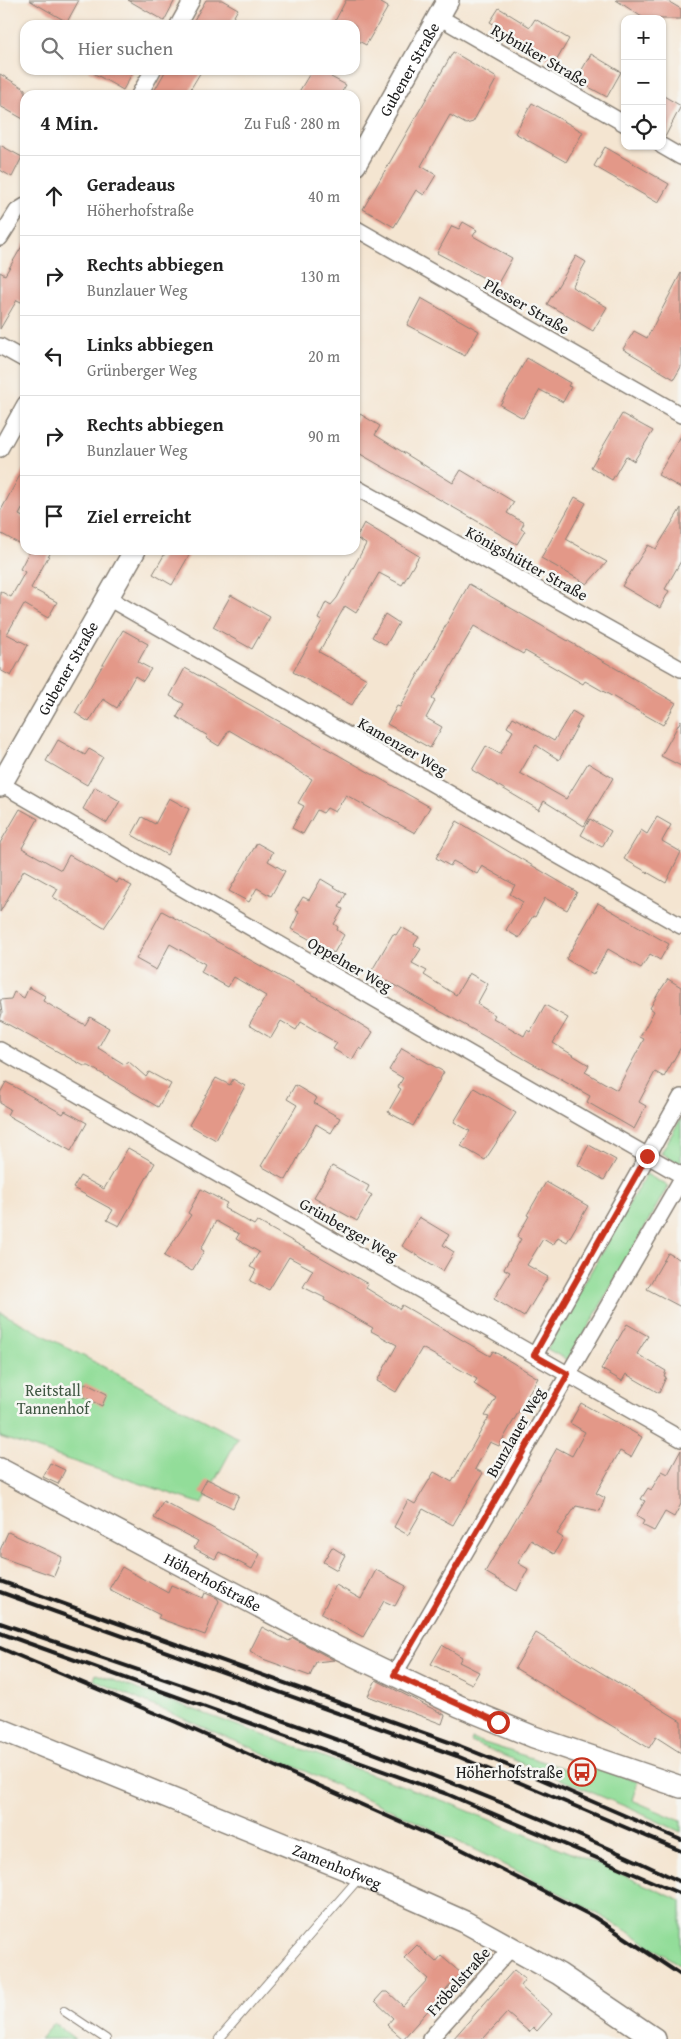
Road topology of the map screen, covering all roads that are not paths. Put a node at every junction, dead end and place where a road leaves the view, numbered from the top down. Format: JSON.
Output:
{"nodes":[{"id":1,"x":192,"y":0,"type":"edge"},
{"id":2,"x":443,"y":8,"type":"edge"},
{"id":3,"x":181,"y":20,"type":"edge"},
{"id":4,"x":150,"y":75,"type":"edge"},
{"id":5,"x":142,"y":90,"type":"edge"},
{"id":6,"x":621,"y":121,"type":"edge"},
{"id":7,"x":666,"y":148,"type":"edge"},
{"id":8,"x":360,"y":155,"type":"edge"},
{"id":9,"x":681,"y":157,"type":"edge"},
{"id":10,"x":20,"y":209,"type":"edge"},
{"id":11,"x":360,"y":231,"type":"edge"},
{"id":12,"x":0,"y":238,"type":"edge"},
{"id":13,"x":0,"y":346,"type":"edge"},
{"id":14,"x":20,"y":357,"type":"edge"},
{"id":15,"x":20,"y":413,"type":"edge"},
{"id":16,"x":681,"y":415,"type":"edge"},
{"id":17,"x":0,"y":449,"type":"edge"},
{"id":18,"x":360,"y":490,"type":"edge"},
{"id":19,"x":132,"y":555,"type":"edge"},
{"id":20,"x":108,"y":598,"type":"junction"},
{"id":21,"x":681,"y":669,"type":"edge"},
{"id":22,"x":1,"y":785,"type":"edge"},
{"id":23,"x":681,"y":926,"type":"edge"},
{"id":24,"x":0,"y":1050,"type":"edge"},
{"id":25,"x":681,"y":1097,"type":"edge"},
{"id":26,"x":647,"y":1156,"type":"junction"},
{"id":27,"x":681,"y":1175,"type":"edge"},
{"id":28,"x":681,"y":1180,"type":"edge"},
{"id":29,"x":534,"y":1355,"type":"junction"},
{"id":30,"x":568,"y":1374,"type":"junction"},
{"id":31,"x":681,"y":1439,"type":"edge"},
{"id":32,"x":0,"y":1469,"type":"edge"},
{"id":33,"x":394,"y":1675,"type":"junction"},
{"id":34,"x":0,"y":1729,"type":"edge"},
{"id":35,"x":681,"y":1787,"type":"edge"},
{"id":36,"x":362,"y":1876,"type":"junction"},
{"id":37,"x":512,"y":1947,"type":"junction"},
{"id":38,"x":64,"y":2011,"type":"dead end"},
{"id":39,"x":106,"y":2039,"type":"edge"},
{"id":40,"x":219,"y":2039,"type":"edge"},
{"id":41,"x":430,"y":2039,"type":"edge"},
{"id":42,"x":655,"y":2039,"type":"edge"}],
"edges":[{"from":1,"to":3,"type":"street"},
{"from":2,"to":6,"type":"street","name":"Rybniker Straße"},
{"from":2,"to":8,"type":"street","name":"Gubener Straße"},
{"from":4,"to":5,"type":"street"},
{"from":7,"to":9,"type":"street"},
{"from":10,"to":12,"type":"street"},
{"from":11,"to":16,"type":"street","name":"Plesser Straße"},
{"from":13,"to":14,"type":"street"},
{"from":15,"to":17,"type":"street"},
{"from":18,"to":21,"type":"street","name":"Königshütter Straße"},
{"from":19,"to":20,"type":"street","name":"Gubener Straße"},
{"from":20,"to":22,"type":"street","name":"Gubener Straße"},
{"from":20,"to":23,"type":"street","name":"Kamenzer Weg"},
{"from":22,"to":26,"type":"street","name":"Oppelner Weg"},
{"from":24,"to":29,"type":"street","name":"Grünberger Weg"},
{"from":25,"to":26,"type":"street"},
{"from":26,"to":27,"type":"street","name":"Oppelner Weg"},
{"from":26,"to":29,"type":"street"},
{"from":28,"to":30,"type":"street","name":"Bunzlauer Weg"},
{"from":29,"to":30,"type":"street","name":"Grünberger Weg"},
{"from":30,"to":31,"type":"street","name":"Grünberger Weg"},
{"from":30,"to":33,"type":"street","name":"Bunzlauer Weg"},
{"from":32,"to":33,"type":"street","name":"Höherhofstraße"},
{"from":33,"to":35,"type":"street","name":"Höherhofstraße"},
{"from":34,"to":36,"type":"street","name":"Zamenhofweg"},
{"from":36,"to":37,"type":"street","name":"Zamenhofweg"},
{"from":36,"to":40,"type":"lane"},
{"from":37,"to":41,"type":"street","name":"Fröbelstraße"},
{"from":37,"to":42,"type":"street","name":"Zamenhofweg"},
{"from":38,"to":39,"type":"lane"}]}
